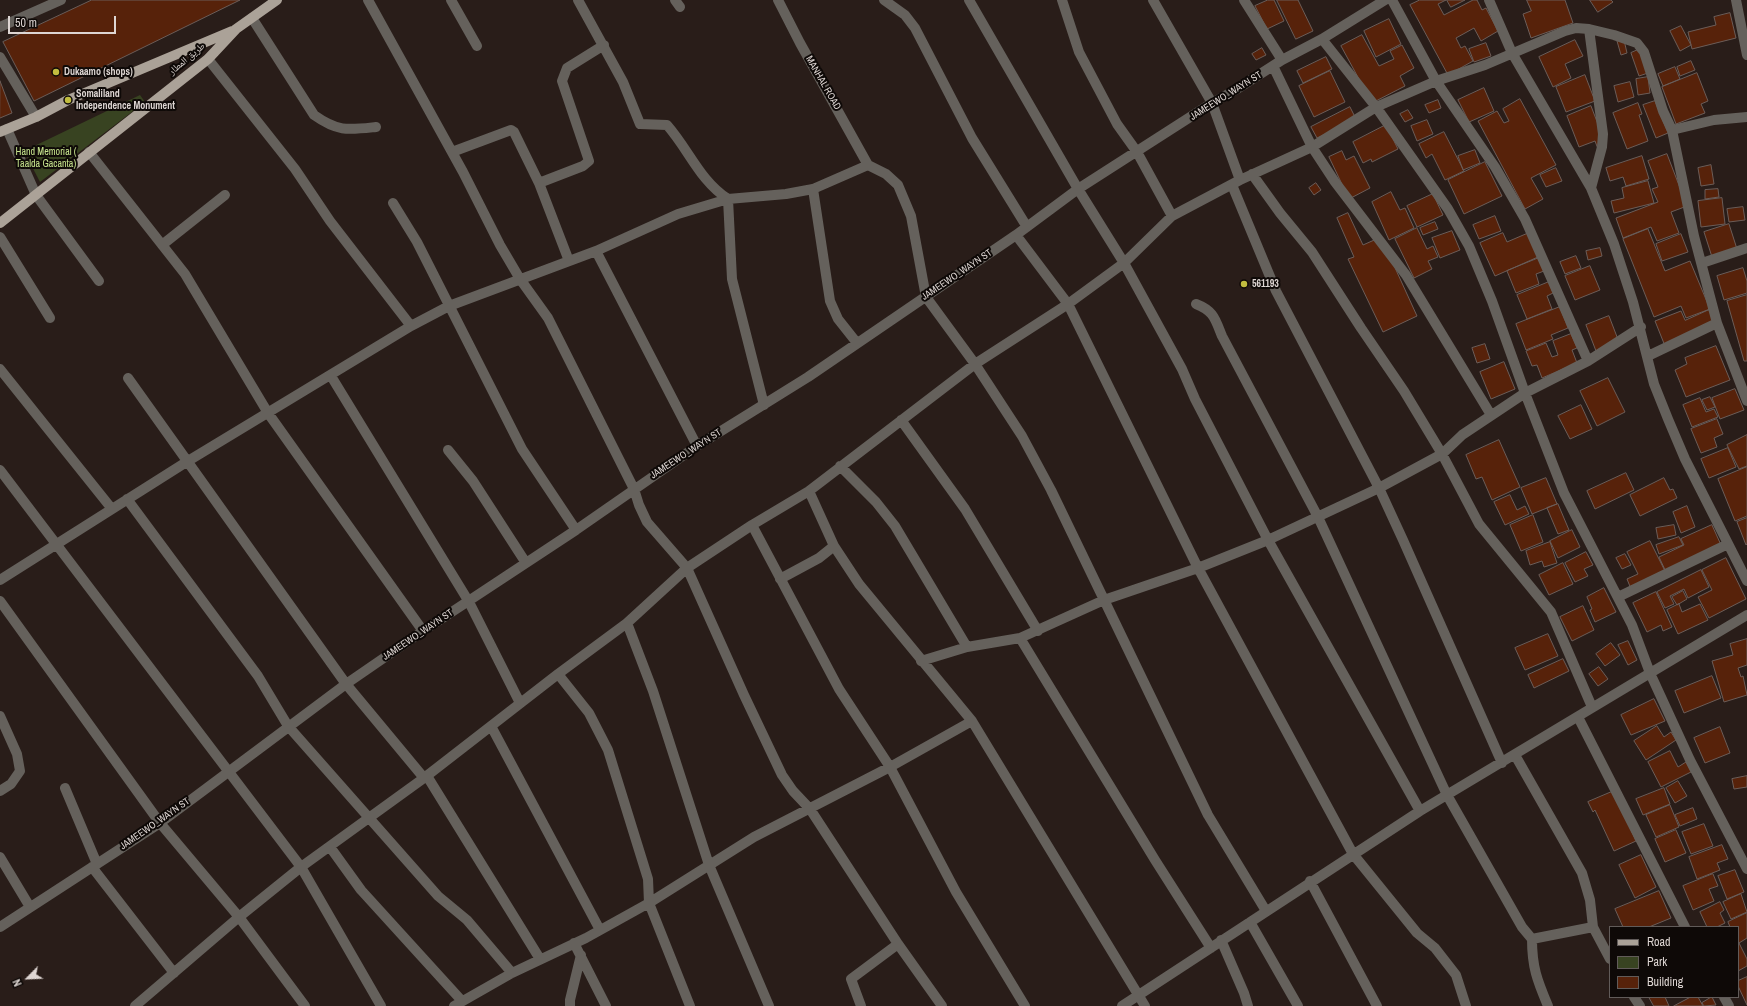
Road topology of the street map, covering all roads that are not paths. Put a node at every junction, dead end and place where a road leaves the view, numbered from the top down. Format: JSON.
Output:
{"nodes":[{"id":1,"x":61,"y":0,"type":"edge"},
{"id":2,"x":276,"y":0,"type":"edge"},
{"id":3,"x":368,"y":0,"type":"edge"},
{"id":4,"x":451,"y":0,"type":"edge"},
{"id":5,"x":578,"y":0,"type":"edge"},
{"id":6,"x":778,"y":0,"type":"edge"},
{"id":7,"x":884,"y":0,"type":"edge"},
{"id":8,"x":969,"y":0,"type":"edge"},
{"id":9,"x":1062,"y":0,"type":"edge"},
{"id":10,"x":1152,"y":0,"type":"edge"},
{"id":11,"x":1244,"y":0,"type":"edge"},
{"id":12,"x":1385,"y":0,"type":"edge"},
{"id":13,"x":1392,"y":0,"type":"edge"},
{"id":14,"x":1489,"y":0,"type":"edge"},
{"id":15,"x":1736,"y":0,"type":"edge"},
{"id":16,"x":252,"y":18,"type":"junction"},
{"id":17,"x":0,"y":27,"type":"edge"},
{"id":18,"x":236,"y":29,"type":"junction"},
{"id":19,"x":1589,"y":29,"type":"junction"},
{"id":20,"x":1322,"y":39,"type":"junction"},
{"id":21,"x":604,"y":45,"type":"junction"},
{"id":22,"x":477,"y":46,"type":"dead end"},
{"id":23,"x":1512,"y":53,"type":"junction"},
{"id":24,"x":1747,"y":55,"type":"edge"},
{"id":25,"x":0,"y":57,"type":"edge"},
{"id":26,"x":208,"y":59,"type":"junction"},
{"id":27,"x":1282,"y":60,"type":"junction"},
{"id":28,"x":1272,"y":66,"type":"junction"},
{"id":29,"x":1436,"y":81,"type":"junction"},
{"id":30,"x":1212,"y":103,"type":"junction"},
{"id":31,"x":1376,"y":107,"type":"junction"},
{"id":32,"x":36,"y":117,"type":"junction"},
{"id":33,"x":1747,"y":117,"type":"edge"},
{"id":34,"x":376,"y":127,"type":"dead end"},
{"id":35,"x":1672,"y":130,"type":"junction"},
{"id":36,"x":4,"y":131,"type":"edge"},
{"id":37,"x":1312,"y":147,"type":"junction"},
{"id":38,"x":89,"y":152,"type":"junction"},
{"id":39,"x":452,"y":152,"type":"junction"},
{"id":40,"x":1137,"y":152,"type":"junction"},
{"id":41,"x":868,"y":165,"type":"junction"},
{"id":42,"x":1252,"y":174,"type":"junction"},
{"id":43,"x":1236,"y":182,"type":"junction"},
{"id":44,"x":539,"y":184,"type":"junction"},
{"id":45,"x":1592,"y":188,"type":"junction"},
{"id":46,"x":813,"y":189,"type":"junction"},
{"id":47,"x":1078,"y":189,"type":"junction"},
{"id":48,"x":36,"y":195,"type":"junction"},
{"id":49,"x":225,"y":195,"type":"dead end"},
{"id":50,"x":728,"y":199,"type":"junction"},
{"id":51,"x":393,"y":203,"type":"dead end"},
{"id":52,"x":1172,"y":216,"type":"junction"},
{"id":53,"x":0,"y":223,"type":"edge"},
{"id":54,"x":1027,"y":227,"type":"junction"},
{"id":55,"x":1016,"y":235,"type":"junction"},
{"id":56,"x":0,"y":237,"type":"edge"},
{"id":57,"x":162,"y":245,"type":"junction"},
{"id":58,"x":1747,"y":248,"type":"edge"},
{"id":59,"x":596,"y":251,"type":"junction"},
{"id":60,"x":569,"y":261,"type":"junction"},
{"id":61,"x":1124,"y":263,"type":"junction"},
{"id":62,"x":1702,"y":263,"type":"junction"},
{"id":63,"x":520,"y":279,"type":"junction"},
{"id":64,"x":99,"y":281,"type":"dead end"},
{"id":65,"x":926,"y":297,"type":"junction"},
{"id":66,"x":1068,"y":304,"type":"junction"},
{"id":67,"x":1196,"y":304,"type":"dead end"},
{"id":68,"x":449,"y":306,"type":"junction"},
{"id":69,"x":50,"y":318,"type":"dead end"},
{"id":70,"x":1717,"y":323,"type":"junction"},
{"id":71,"x":411,"y":326,"type":"junction"},
{"id":72,"x":1641,"y":327,"type":"junction"},
{"id":73,"x":857,"y":343,"type":"junction"},
{"id":74,"x":1648,"y":356,"type":"junction"},
{"id":75,"x":1588,"y":361,"type":"junction"},
{"id":76,"x":975,"y":364,"type":"junction"},
{"id":77,"x":0,"y":369,"type":"edge"},
{"id":78,"x":331,"y":376,"type":"junction"},
{"id":79,"x":128,"y":378,"type":"dead end"},
{"id":80,"x":1525,"y":393,"type":"junction"},
{"id":81,"x":1747,"y":401,"type":"edge"},
{"id":82,"x":764,"y":405,"type":"junction"},
{"id":83,"x":268,"y":413,"type":"junction"},
{"id":84,"x":1492,"y":415,"type":"junction"},
{"id":85,"x":901,"y":420,"type":"junction"},
{"id":86,"x":697,"y":446,"type":"junction"},
{"id":87,"x":448,"y":450,"type":"dead end"},
{"id":88,"x":1442,"y":454,"type":"junction"},
{"id":89,"x":188,"y":461,"type":"junction"},
{"id":90,"x":840,"y":466,"type":"junction"},
{"id":91,"x":0,"y":470,"type":"edge"},
{"id":92,"x":1379,"y":488,"type":"junction"},
{"id":93,"x":634,"y":489,"type":"junction"},
{"id":94,"x":809,"y":491,"type":"junction"},
{"id":95,"x":127,"y":499,"type":"junction"},
{"id":96,"x":112,"y":509,"type":"junction"},
{"id":97,"x":1318,"y":516,"type":"junction"},
{"id":98,"x":752,"y":525,"type":"junction"},
{"id":99,"x":576,"y":530,"type":"junction"},
{"id":100,"x":1268,"y":540,"type":"junction"},
{"id":101,"x":56,"y":544,"type":"junction"},
{"id":102,"x":1728,"y":544,"type":"junction"},
{"id":103,"x":834,"y":546,"type":"junction"},
{"id":104,"x":526,"y":563,"type":"junction"},
{"id":105,"x":687,"y":568,"type":"junction"},
{"id":106,"x":1198,"y":568,"type":"junction"},
{"id":107,"x":780,"y":579,"type":"junction"},
{"id":108,"x":0,"y":580,"type":"edge"},
{"id":109,"x":1747,"y":581,"type":"edge"},
{"id":110,"x":1618,"y":597,"type":"junction"},
{"id":111,"x":1104,"y":600,"type":"junction"},
{"id":112,"x":0,"y":601,"type":"edge"},
{"id":113,"x":469,"y":602,"type":"junction"},
{"id":114,"x":1747,"y":615,"type":"edge"},
{"id":115,"x":627,"y":623,"type":"junction"},
{"id":116,"x":423,"y":631,"type":"junction"},
{"id":117,"x":1038,"y":631,"type":"junction"},
{"id":118,"x":1020,"y":638,"type":"junction"},
{"id":119,"x":967,"y":647,"type":"junction"},
{"id":120,"x":921,"y":661,"type":"junction"},
{"id":121,"x":1650,"y":673,"type":"junction"},
{"id":122,"x":558,"y":674,"type":"junction"},
{"id":123,"x":346,"y":684,"type":"junction"},
{"id":124,"x":520,"y":703,"type":"junction"},
{"id":125,"x":1592,"y":707,"type":"junction"},
{"id":126,"x":0,"y":716,"type":"edge"},
{"id":127,"x":1578,"y":717,"type":"junction"},
{"id":128,"x":972,"y":721,"type":"junction"},
{"id":129,"x":288,"y":726,"type":"junction"},
{"id":130,"x":491,"y":726,"type":"junction"},
{"id":131,"x":1516,"y":755,"type":"junction"},
{"id":132,"x":1502,"y":763,"type":"junction"},
{"id":133,"x":890,"y":767,"type":"junction"},
{"id":134,"x":228,"y":771,"type":"junction"},
{"id":135,"x":426,"y":777,"type":"junction"},
{"id":136,"x":65,"y":788,"type":"dead end"},
{"id":137,"x":0,"y":791,"type":"edge"},
{"id":138,"x":1447,"y":795,"type":"junction"},
{"id":139,"x":810,"y":809,"type":"junction"},
{"id":140,"x":1420,"y":811,"type":"junction"},
{"id":141,"x":369,"y":817,"type":"junction"},
{"id":142,"x":160,"y":823,"type":"junction"},
{"id":143,"x":330,"y":847,"type":"junction"},
{"id":144,"x":1353,"y":854,"type":"junction"},
{"id":145,"x":0,"y":857,"type":"edge"},
{"id":146,"x":709,"y":865,"type":"junction"},
{"id":147,"x":95,"y":866,"type":"junction"},
{"id":148,"x":301,"y":867,"type":"junction"},
{"id":149,"x":1747,"y":869,"type":"edge"},
{"id":150,"x":1310,"y":881,"type":"junction"},
{"id":151,"x":649,"y":903,"type":"junction"},
{"id":152,"x":30,"y":907,"type":"junction"},
{"id":153,"x":1266,"y":911,"type":"junction"},
{"id":154,"x":239,"y":917,"type":"junction"},
{"id":155,"x":1250,"y":922,"type":"junction"},
{"id":156,"x":0,"y":926,"type":"edge"},
{"id":157,"x":1684,"y":926,"type":"edge"},
{"id":158,"x":1593,"y":927,"type":"junction"},
{"id":159,"x":600,"y":930,"type":"junction"},
{"id":160,"x":1532,"y":939,"type":"junction"},
{"id":161,"x":1221,"y":940,"type":"junction"},
{"id":162,"x":574,"y":943,"type":"junction"},
{"id":163,"x":898,"y":944,"type":"junction"},
{"id":164,"x":1211,"y":948,"type":"junction"},
{"id":165,"x":581,"y":955,"type":"junction"},
{"id":166,"x":1609,"y":957,"type":"edge"},
{"id":167,"x":540,"y":959,"type":"junction"},
{"id":168,"x":174,"y":973,"type":"junction"},
{"id":169,"x":512,"y":973,"type":"junction"},
{"id":170,"x":1138,"y":995,"type":"junction"},
{"id":171,"x":458,"y":1004,"type":"edge"},
{"id":172,"x":135,"y":1006,"type":"edge"},
{"id":173,"x":305,"y":1006,"type":"edge"},
{"id":174,"x":381,"y":1006,"type":"edge"},
{"id":175,"x":570,"y":1006,"type":"edge"},
{"id":176,"x":606,"y":1006,"type":"edge"},
{"id":177,"x":690,"y":1006,"type":"edge"},
{"id":178,"x":769,"y":1006,"type":"edge"},
{"id":179,"x":861,"y":1006,"type":"edge"},
{"id":180,"x":942,"y":1006,"type":"edge"},
{"id":181,"x":1025,"y":1006,"type":"edge"},
{"id":182,"x":1122,"y":1006,"type":"edge"},
{"id":183,"x":1145,"y":1006,"type":"edge"},
{"id":184,"x":1248,"y":1006,"type":"edge"},
{"id":185,"x":1298,"y":1006,"type":"edge"},
{"id":186,"x":1377,"y":1006,"type":"edge"},
{"id":187,"x":1466,"y":1006,"type":"edge"},
{"id":188,"x":1548,"y":1006,"type":"edge"}],
"edges":[{"from":1,"to":17,"type":"street"},
{"from":2,"to":16,"type":"main road","name":"طريق المطار"},
{"from":3,"to":39,"type":"street"},
{"from":4,"to":22,"type":"street"},
{"from":5,"to":21,"type":"street"},
{"from":6,"to":41,"type":"street","name":"MANHAL ROAD"},
{"from":7,"to":54,"type":"street"},
{"from":8,"to":47,"type":"street"},
{"from":9,"to":40,"type":"street"},
{"from":10,"to":30,"type":"street"},
{"from":11,"to":27,"type":"street"},
{"from":12,"to":20,"type":"street","name":"JAMEEWO_WAYN ST"},
{"from":13,"to":29,"type":"street"},
{"from":14,"to":23,"type":"street"},
{"from":15,"to":24,"type":"street"},
{"from":16,"to":18,"type":"main road","name":"طريق المطار"},
{"from":16,"to":34,"type":"street"},
{"from":18,"to":26,"type":"main road","name":"طريق المطار"},
{"from":18,"to":32,"type":"main road","name":"طريق المطار"},
{"from":19,"to":23,"type":"street"},
{"from":19,"to":35,"type":"street"},
{"from":19,"to":45,"type":"street"},
{"from":20,"to":27,"type":"street","name":"JAMEEWO_WAYN ST"},
{"from":20,"to":31,"type":"street"},
{"from":21,"to":44,"type":"street"},
{"from":21,"to":50,"type":"street"},
{"from":23,"to":29,"type":"street"},
{"from":23,"to":45,"type":"street"},
{"from":25,"to":32,"type":"street"},
{"from":26,"to":38,"type":"main road","name":"طريق المطار"},
{"from":26,"to":71,"type":"street"},
{"from":27,"to":28,"type":"street","name":"JAMEEWO_WAYN ST"},
{"from":28,"to":30,"type":"street","name":"JAMEEWO_WAYN ST"},
{"from":28,"to":37,"type":"street"},
{"from":29,"to":31,"type":"street"},
{"from":29,"to":75,"type":"street"},
{"from":30,"to":40,"type":"street","name":"JAMEEWO_WAYN ST"},
{"from":30,"to":43,"type":"street"},
{"from":31,"to":37,"type":"street"},
{"from":31,"to":80,"type":"street"},
{"from":32,"to":36,"type":"main road","name":"طريق المطار"},
{"from":33,"to":35,"type":"street"},
{"from":35,"to":62,"type":"street"},
{"from":36,"to":48,"type":"street"},
{"from":37,"to":42,"type":"street"},
{"from":37,"to":84,"type":"street"},
{"from":38,"to":48,"type":"main road","name":"طريق المطار"},
{"from":38,"to":57,"type":"street"},
{"from":39,"to":44,"type":"street"},
{"from":39,"to":63,"type":"street"},
{"from":40,"to":47,"type":"street","name":"JAMEEWO_WAYN ST"},
{"from":40,"to":52,"type":"street"},
{"from":41,"to":46,"type":"street"},
{"from":41,"to":65,"type":"street"},
{"from":42,"to":43,"type":"street"},
{"from":42,"to":88,"type":"street"},
{"from":43,"to":52,"type":"street"},
{"from":43,"to":92,"type":"street"},
{"from":44,"to":60,"type":"street"},
{"from":45,"to":72,"type":"street"},
{"from":46,"to":50,"type":"street"},
{"from":46,"to":73,"type":"street"},
{"from":47,"to":54,"type":"street","name":"JAMEEWO_WAYN ST"},
{"from":47,"to":61,"type":"street"},
{"from":48,"to":53,"type":"main road","name":"طريق المطار"},
{"from":48,"to":64,"type":"street"},
{"from":49,"to":57,"type":"street"},
{"from":50,"to":59,"type":"street"},
{"from":50,"to":82,"type":"street"},
{"from":51,"to":68,"type":"street"},
{"from":52,"to":61,"type":"street"},
{"from":54,"to":55,"type":"street","name":"JAMEEWO_WAYN ST"},
{"from":55,"to":65,"type":"street","name":"JAMEEWO_WAYN ST"},
{"from":55,"to":66,"type":"street"},
{"from":56,"to":69,"type":"street"},
{"from":57,"to":83,"type":"street"},
{"from":58,"to":62,"type":"street"},
{"from":59,"to":60,"type":"street"},
{"from":59,"to":86,"type":"street"},
{"from":60,"to":63,"type":"street"},
{"from":61,"to":66,"type":"street"},
{"from":61,"to":100,"type":"street"},
{"from":62,"to":70,"type":"street"},
{"from":63,"to":68,"type":"street"},
{"from":63,"to":93,"type":"street"},
{"from":65,"to":73,"type":"street","name":"JAMEEWO_WAYN ST"},
{"from":65,"to":76,"type":"street"},
{"from":66,"to":76,"type":"street"},
{"from":66,"to":106,"type":"street"},
{"from":67,"to":97,"type":"street"},
{"from":68,"to":71,"type":"street"},
{"from":68,"to":99,"type":"street"},
{"from":70,"to":74,"type":"street"},
{"from":70,"to":81,"type":"street"},
{"from":71,"to":78,"type":"street"},
{"from":72,"to":74,"type":"street"},
{"from":72,"to":75,"type":"street"},
{"from":73,"to":82,"type":"street","name":"JAMEEWO_WAYN ST"},
{"from":74,"to":102,"type":"street"},
{"from":75,"to":80,"type":"street"},
{"from":76,"to":85,"type":"street"},
{"from":76,"to":111,"type":"street"},
{"from":77,"to":96,"type":"street"},
{"from":78,"to":83,"type":"street"},
{"from":78,"to":113,"type":"street"},
{"from":79,"to":89,"type":"street"},
{"from":80,"to":84,"type":"street"},
{"from":80,"to":110,"type":"street"},
{"from":82,"to":86,"type":"street","name":"JAMEEWO_WAYN ST"},
{"from":83,"to":89,"type":"street"},
{"from":83,"to":116,"type":"street"},
{"from":84,"to":88,"type":"street"},
{"from":85,"to":90,"type":"street"},
{"from":85,"to":117,"type":"street"},
{"from":86,"to":93,"type":"street","name":"JAMEEWO_WAYN ST"},
{"from":87,"to":104,"type":"street"},
{"from":88,"to":92,"type":"street"},
{"from":88,"to":125,"type":"street"},
{"from":89,"to":95,"type":"street"},
{"from":89,"to":123,"type":"street"},
{"from":90,"to":94,"type":"street"},
{"from":90,"to":119,"type":"street"},
{"from":91,"to":101,"type":"street"},
{"from":92,"to":97,"type":"street"},
{"from":92,"to":132,"type":"street"},
{"from":93,"to":99,"type":"street","name":"JAMEEWO_WAYN ST"},
{"from":93,"to":105,"type":"street"},
{"from":94,"to":98,"type":"street"},
{"from":94,"to":103,"type":"street"},
{"from":95,"to":96,"type":"street"},
{"from":95,"to":129,"type":"street"},
{"from":96,"to":101,"type":"street"},
{"from":97,"to":100,"type":"street"},
{"from":97,"to":138,"type":"street"},
{"from":98,"to":105,"type":"street"},
{"from":98,"to":107,"type":"street"},
{"from":99,"to":104,"type":"street","name":"JAMEEWO_WAYN ST"},
{"from":100,"to":106,"type":"street"},
{"from":100,"to":140,"type":"street"},
{"from":101,"to":108,"type":"street"},
{"from":101,"to":134,"type":"street"},
{"from":102,"to":109,"type":"street"},
{"from":102,"to":110,"type":"street"},
{"from":103,"to":107,"type":"street"},
{"from":103,"to":120,"type":"street"},
{"from":104,"to":113,"type":"street","name":"JAMEEWO_WAYN ST"},
{"from":105,"to":115,"type":"street"},
{"from":105,"to":139,"type":"street"},
{"from":106,"to":111,"type":"street"},
{"from":106,"to":144,"type":"street"},
{"from":107,"to":133,"type":"street"},
{"from":110,"to":121,"type":"street"},
{"from":111,"to":117,"type":"street"},
{"from":111,"to":153,"type":"street"},
{"from":112,"to":142,"type":"street"},
{"from":113,"to":116,"type":"street","name":"JAMEEWO_WAYN ST"},
{"from":113,"to":124,"type":"street"},
{"from":114,"to":121,"type":"street"},
{"from":115,"to":122,"type":"street"},
{"from":115,"to":146,"type":"street"},
{"from":116,"to":123,"type":"street","name":"JAMEEWO_WAYN ST"},
{"from":117,"to":118,"type":"street"},
{"from":118,"to":119,"type":"street"},
{"from":118,"to":164,"type":"street"},
{"from":119,"to":120,"type":"street"},
{"from":120,"to":128,"type":"street"},
{"from":121,"to":125,"type":"street"},
{"from":121,"to":149,"type":"street"},
{"from":122,"to":124,"type":"street"},
{"from":122,"to":151,"type":"street"},
{"from":123,"to":129,"type":"street","name":"JAMEEWO_WAYN ST"},
{"from":123,"to":135,"type":"street"},
{"from":124,"to":130,"type":"street"},
{"from":125,"to":127,"type":"street"},
{"from":126,"to":137,"type":"street"},
{"from":127,"to":131,"type":"street"},
{"from":127,"to":157,"type":"street"},
{"from":128,"to":133,"type":"street"},
{"from":128,"to":170,"type":"street"},
{"from":129,"to":134,"type":"street","name":"JAMEEWO_WAYN ST"},
{"from":129,"to":141,"type":"street"},
{"from":130,"to":135,"type":"street"},
{"from":130,"to":159,"type":"street"},
{"from":131,"to":132,"type":"street"},
{"from":131,"to":158,"type":"street"},
{"from":132,"to":138,"type":"street"},
{"from":133,"to":139,"type":"street"},
{"from":133,"to":181,"type":"street"},
{"from":134,"to":142,"type":"street","name":"JAMEEWO_WAYN ST"},
{"from":134,"to":148,"type":"street"},
{"from":135,"to":141,"type":"street"},
{"from":135,"to":167,"type":"street"},
{"from":136,"to":147,"type":"street"},
{"from":138,"to":140,"type":"street"},
{"from":138,"to":160,"type":"street"},
{"from":139,"to":146,"type":"street"},
{"from":139,"to":163,"type":"street"},
{"from":140,"to":144,"type":"street"},
{"from":141,"to":143,"type":"street"},
{"from":141,"to":169,"type":"street"},
{"from":142,"to":147,"type":"street","name":"JAMEEWO_WAYN ST"},
{"from":142,"to":154,"type":"street"},
{"from":143,"to":148,"type":"street"},
{"from":143,"to":171,"type":"street"},
{"from":144,"to":150,"type":"street"},
{"from":144,"to":187,"type":"street"},
{"from":145,"to":152,"type":"street"},
{"from":146,"to":151,"type":"street"},
{"from":146,"to":178,"type":"street"},
{"from":147,"to":152,"type":"street","name":"JAMEEWO_WAYN ST"},
{"from":147,"to":168,"type":"street"},
{"from":148,"to":154,"type":"street"},
{"from":148,"to":174,"type":"street"},
{"from":150,"to":153,"type":"street"},
{"from":150,"to":186,"type":"street"},
{"from":151,"to":159,"type":"street"},
{"from":151,"to":177,"type":"street"},
{"from":152,"to":156,"type":"street","name":"JAMEEWO_WAYN ST"},
{"from":153,"to":155,"type":"street"},
{"from":154,"to":168,"type":"street"},
{"from":154,"to":173,"type":"street"},
{"from":155,"to":161,"type":"street"},
{"from":155,"to":185,"type":"street"},
{"from":158,"to":160,"type":"street"},
{"from":158,"to":166,"type":"street"},
{"from":159,"to":162,"type":"street"},
{"from":160,"to":188,"type":"street"},
{"from":161,"to":164,"type":"street"},
{"from":161,"to":184,"type":"street"},
{"from":162,"to":165,"type":"street"},
{"from":162,"to":167,"type":"street"},
{"from":163,"to":179,"type":"street"},
{"from":163,"to":180,"type":"street"},
{"from":164,"to":170,"type":"street"},
{"from":165,"to":175,"type":"street"},
{"from":165,"to":176,"type":"street"},
{"from":167,"to":169,"type":"street"},
{"from":168,"to":172,"type":"street"},
{"from":169,"to":171,"type":"street"},
{"from":170,"to":182,"type":"street"},
{"from":170,"to":183,"type":"street"}]}
